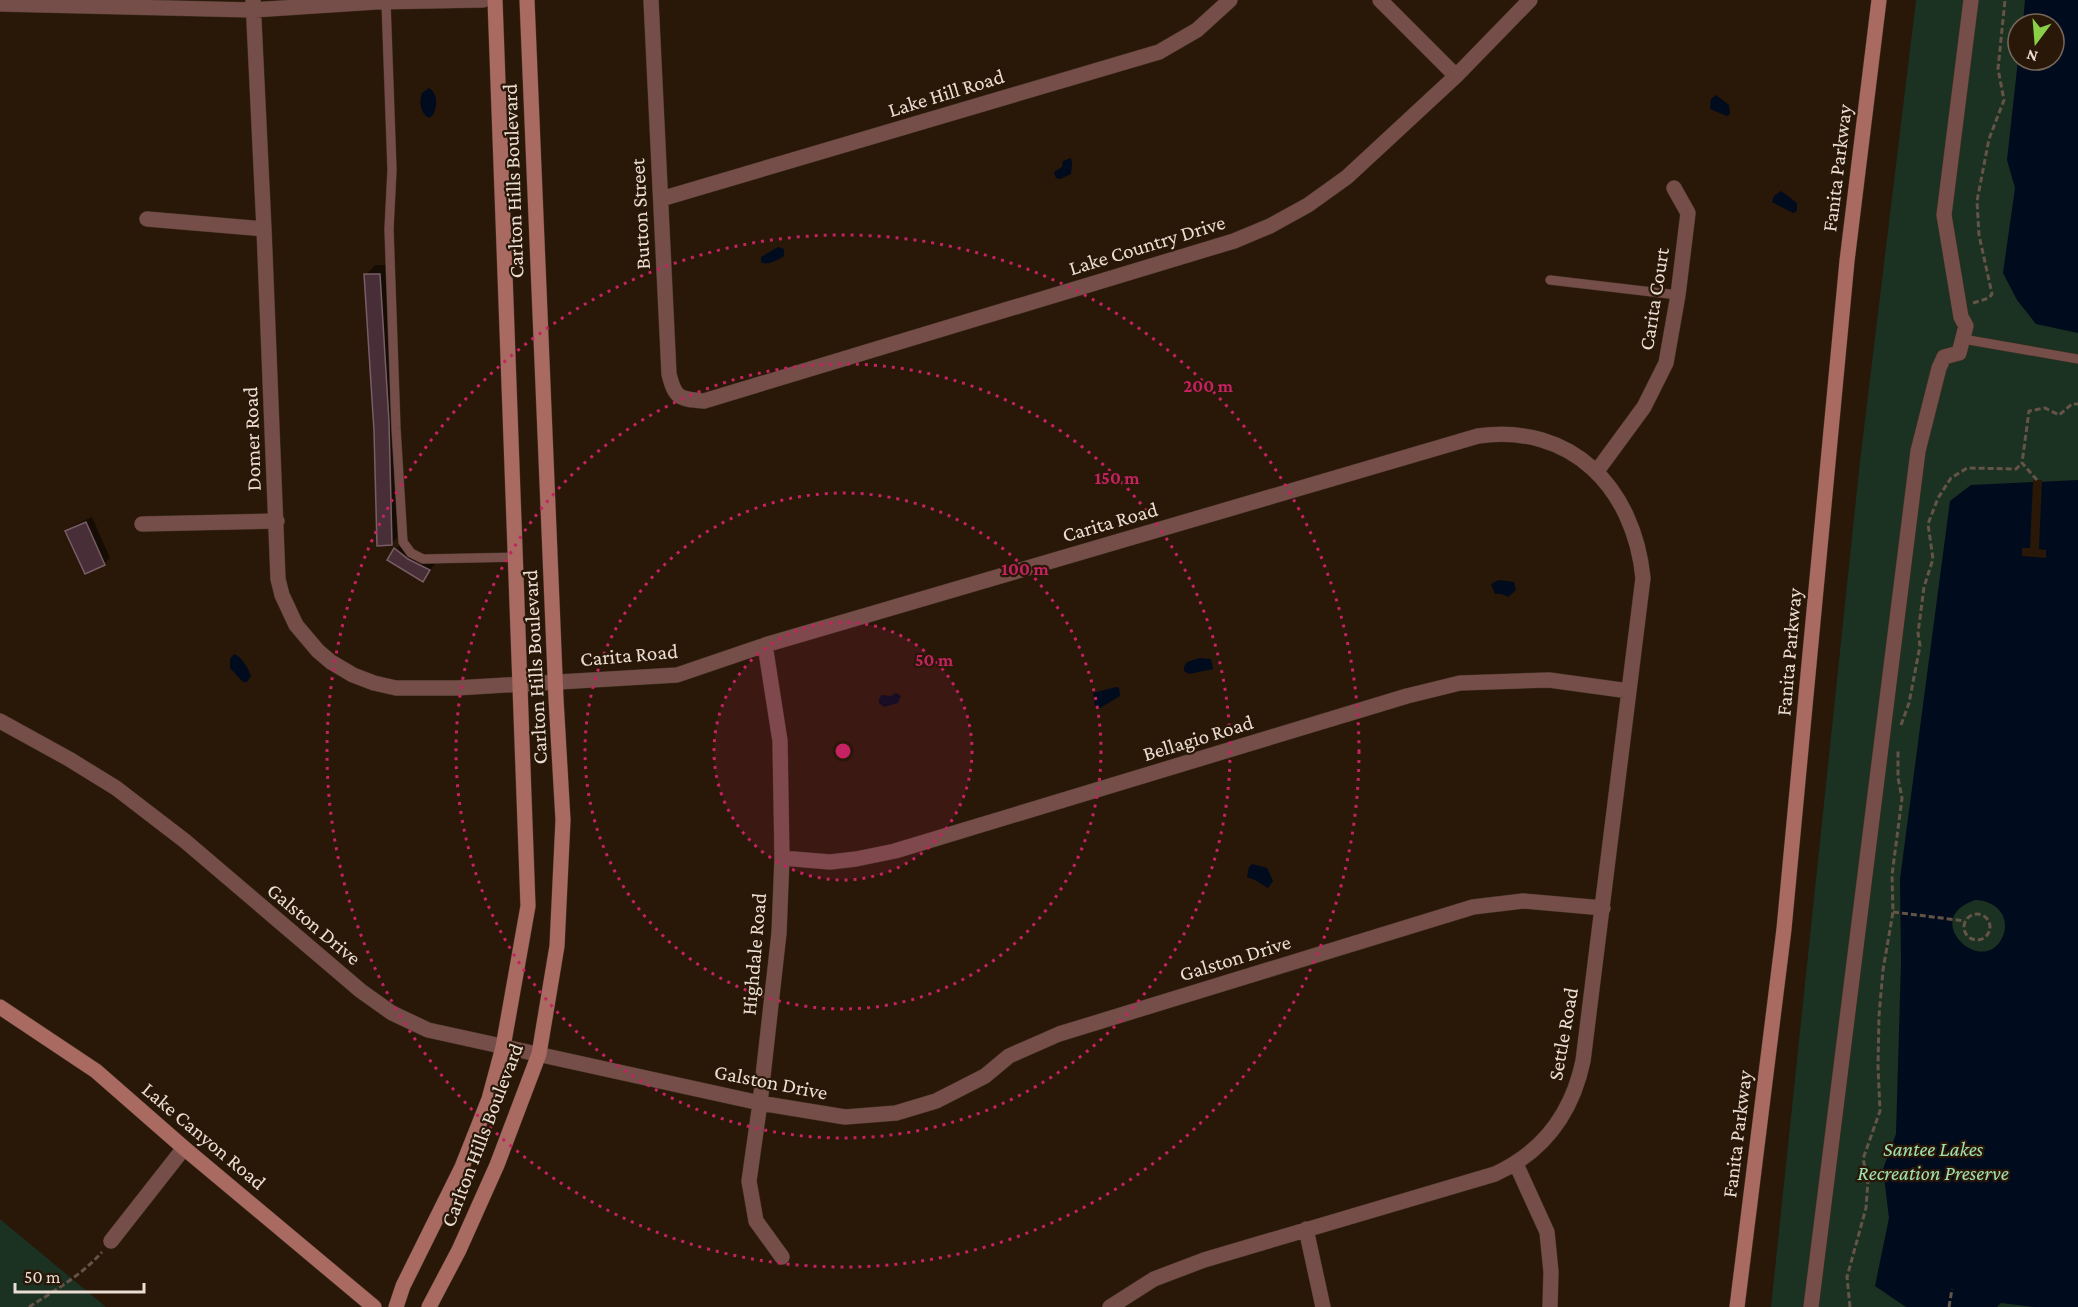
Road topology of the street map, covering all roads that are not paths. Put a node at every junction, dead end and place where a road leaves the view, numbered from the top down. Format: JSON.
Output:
{"nodes":[{"id":1,"x":483,"y":0,"type":"edge"},
{"id":2,"x":495,"y":0,"type":"edge"},
{"id":3,"x":526,"y":0,"type":"edge"},
{"id":4,"x":651,"y":0,"type":"edge"},
{"id":5,"x":1230,"y":0,"type":"edge"},
{"id":6,"x":1380,"y":0,"type":"edge"},
{"id":7,"x":1530,"y":0,"type":"edge"},
{"id":8,"x":1879,"y":0,"type":"edge"},
{"id":9,"x":1971,"y":0,"type":"edge"},
{"id":10,"x":380,"y":1,"type":"edge"},
{"id":11,"x":0,"y":4,"type":"edge"},
{"id":12,"x":252,"y":5,"type":"edge"},
{"id":13,"x":1456,"y":76,"type":"junction"},
{"id":14,"x":1674,"y":188,"type":"dead end"},
{"id":15,"x":661,"y":199,"type":"junction"},
{"id":16,"x":147,"y":219,"type":"dead end"},
{"id":17,"x":264,"y":229,"type":"junction"},
{"id":18,"x":1550,"y":280,"type":"dead end"},
{"id":19,"x":1678,"y":295,"type":"junction"},
{"id":20,"x":1963,"y":339,"type":"junction"},
{"id":21,"x":2078,"y":359,"type":"edge"},
{"id":22,"x":704,"y":401,"type":"joint"},
{"id":23,"x":1597,"y":471,"type":"junction"},
{"id":24,"x":277,"y":522,"type":"junction"},
{"id":25,"x":142,"y":524,"type":"dead end"},
{"id":26,"x":516,"y":557,"type":"junction"},
{"id":27,"x":765,"y":645,"type":"junction"},
{"id":28,"x":556,"y":682,"type":"junction"},
{"id":29,"x":521,"y":683,"type":"junction"},
{"id":30,"x":1629,"y":691,"type":"junction"},
{"id":31,"x":0,"y":721,"type":"edge"},
{"id":32,"x":782,"y":858,"type":"junction"},
{"id":33,"x":1603,"y":908,"type":"junction"},
{"id":34,"x":0,"y":1007,"type":"edge"},
{"id":35,"x":503,"y":1047,"type":"junction"},
{"id":36,"x":539,"y":1054,"type":"junction"},
{"id":37,"x":760,"y":1103,"type":"junction"},
{"id":38,"x":184,"y":1148,"type":"junction"},
{"id":39,"x":1516,"y":1164,"type":"junction"},
{"id":40,"x":1306,"y":1229,"type":"junction"},
{"id":41,"x":111,"y":1241,"type":"road end"},
{"id":42,"x":782,"y":1257,"type":"dead end"},
{"id":43,"x":374,"y":1307,"type":"edge"},
{"id":44,"x":396,"y":1307,"type":"edge"},
{"id":45,"x":429,"y":1307,"type":"edge"},
{"id":46,"x":1110,"y":1307,"type":"edge"},
{"id":47,"x":1323,"y":1307,"type":"edge"},
{"id":48,"x":1550,"y":1307,"type":"edge"},
{"id":49,"x":1737,"y":1307,"type":"edge"},
{"id":50,"x":1811,"y":1307,"type":"edge"}],
"edges":[{"from":1,"to":10,"type":"street"},
{"from":2,"to":26,"type":"street","name":"Carlton Hills Boulevard"},
{"from":3,"to":28,"type":"street","name":"Carlton Hills Boulevard"},
{"from":4,"to":15,"type":"street","name":"Button Street"},
{"from":5,"to":15,"type":"street","name":"Lake Hill Road"},
{"from":6,"to":13,"type":"street"},
{"from":7,"to":13,"type":"street","name":"Lake Country Drive"},
{"from":8,"to":49,"type":"street","name":"Fanita Parkway"},
{"from":9,"to":20,"type":"street"},
{"from":10,"to":12,"type":"street"},
{"from":10,"to":26,"type":"lane"},
{"from":11,"to":12,"type":"street"},
{"from":12,"to":17,"type":"street","name":"Domer Road"},
{"from":13,"to":22,"type":"street","name":"Lake Country Drive"},
{"from":14,"to":19,"type":"street","name":"Carita Court"},
{"from":15,"to":22,"type":"street","name":"Button Street"},
{"from":16,"to":17,"type":"street"},
{"from":17,"to":24,"type":"street","name":"Domer Road"},
{"from":18,"to":19,"type":"lane"},
{"from":19,"to":23,"type":"street","name":"Carita Court"},
{"from":20,"to":21,"type":"lane"},
{"from":20,"to":50,"type":"street"},
{"from":23,"to":27,"type":"street","name":"Carita Road"},
{"from":23,"to":30,"type":"street","name":"Settle Road"},
{"from":24,"to":25,"type":"street"},
{"from":24,"to":29,"type":"street","name":"Domer Road"},
{"from":26,"to":29,"type":"street","name":"Carlton Hills Boulevard"},
{"from":27,"to":28,"type":"street","name":"Carita Road"},
{"from":27,"to":32,"type":"street","name":"Highdale Road"},
{"from":28,"to":29,"type":"street","name":"Carita Road"},
{"from":28,"to":36,"type":"street","name":"Carlton Hills Boulevard"},
{"from":29,"to":35,"type":"street","name":"Carlton Hills Boulevard"},
{"from":30,"to":32,"type":"street","name":"Bellagio Road"},
{"from":30,"to":33,"type":"street","name":"Settle Road"},
{"from":31,"to":35,"type":"street","name":"Galston Drive"},
{"from":32,"to":37,"type":"street","name":"Highdale Road"},
{"from":33,"to":37,"type":"street","name":"Galston Drive"},
{"from":33,"to":39,"type":"street","name":"Settle Road"},
{"from":34,"to":38,"type":"street","name":"Lake Canyon Road"},
{"from":35,"to":36,"type":"street","name":"Galston Drive"},
{"from":35,"to":44,"type":"street","name":"Carlton Hills Boulevard"},
{"from":36,"to":37,"type":"street","name":"Galston Drive"},
{"from":36,"to":45,"type":"street","name":"Carlton Hills Boulevard"},
{"from":37,"to":42,"type":"street","name":"Highdale Road"},
{"from":38,"to":41,"type":"street"},
{"from":38,"to":43,"type":"street","name":"Lake Canyon Road"},
{"from":39,"to":40,"type":"street","name":"Settle Road"},
{"from":39,"to":48,"type":"street"},
{"from":40,"to":46,"type":"street","name":"Settle Road"},
{"from":40,"to":47,"type":"street"}]}
